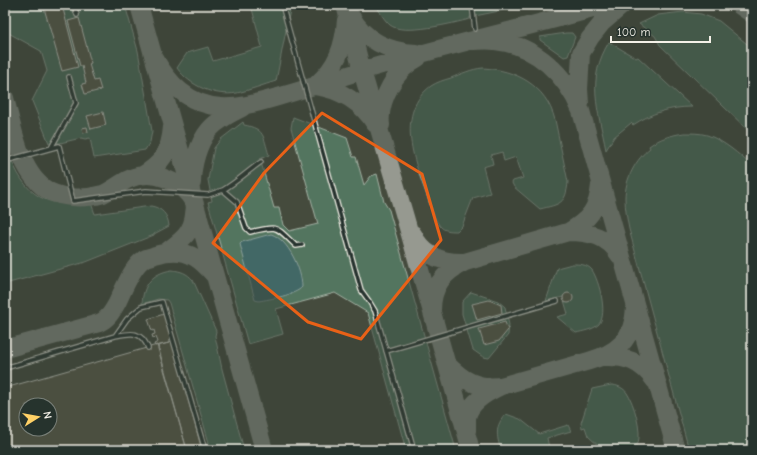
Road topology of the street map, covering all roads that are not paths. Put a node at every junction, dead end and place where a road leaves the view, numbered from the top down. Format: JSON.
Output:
{"nodes":[{"id":1,"x":74,"y":5,"type":"edge"},
{"id":2,"x":282,"y":5,"type":"edge"},
{"id":3,"x":472,"y":5,"type":"edge"},
{"id":4,"x":77,"y":15,"type":"dead end"},
{"id":5,"x":475,"y":29,"type":"dead end"},
{"id":6,"x":69,"y":77,"type":"dead end"},
{"id":7,"x":51,"y":148,"type":"junction"},
{"id":8,"x":5,"y":161,"type":"edge"},
{"id":9,"x":261,"y":162,"type":"dead end"},
{"id":10,"x":223,"y":190,"type":"junction"},
{"id":11,"x":302,"y":245,"type":"dead end"},
{"id":12,"x":557,"y":300,"type":"dead end"},
{"id":13,"x":115,"y":336,"type":"junction"},
{"id":14,"x":148,"y":348,"type":"dead end"},
{"id":15,"x":386,"y":351,"type":"junction"},
{"id":16,"x":5,"y":368,"type":"edge"},
{"id":17,"x":205,"y":450,"type":"edge"},
{"id":18,"x":414,"y":450,"type":"edge"}],
"edges":[{"from":1,"to":4,"type":"lane"},
{"from":2,"to":15,"type":"lane"},
{"from":3,"to":5,"type":"lane"},
{"from":6,"to":7,"type":"lane"},
{"from":7,"to":8,"type":"lane"},
{"from":7,"to":10,"type":"lane"},
{"from":9,"to":10,"type":"lane"},
{"from":10,"to":11,"type":"lane"},
{"from":12,"to":15,"type":"lane"},
{"from":13,"to":14,"type":"lane"},
{"from":13,"to":16,"type":"lane"},
{"from":13,"to":17,"type":"lane"},
{"from":15,"to":18,"type":"lane"}]}
